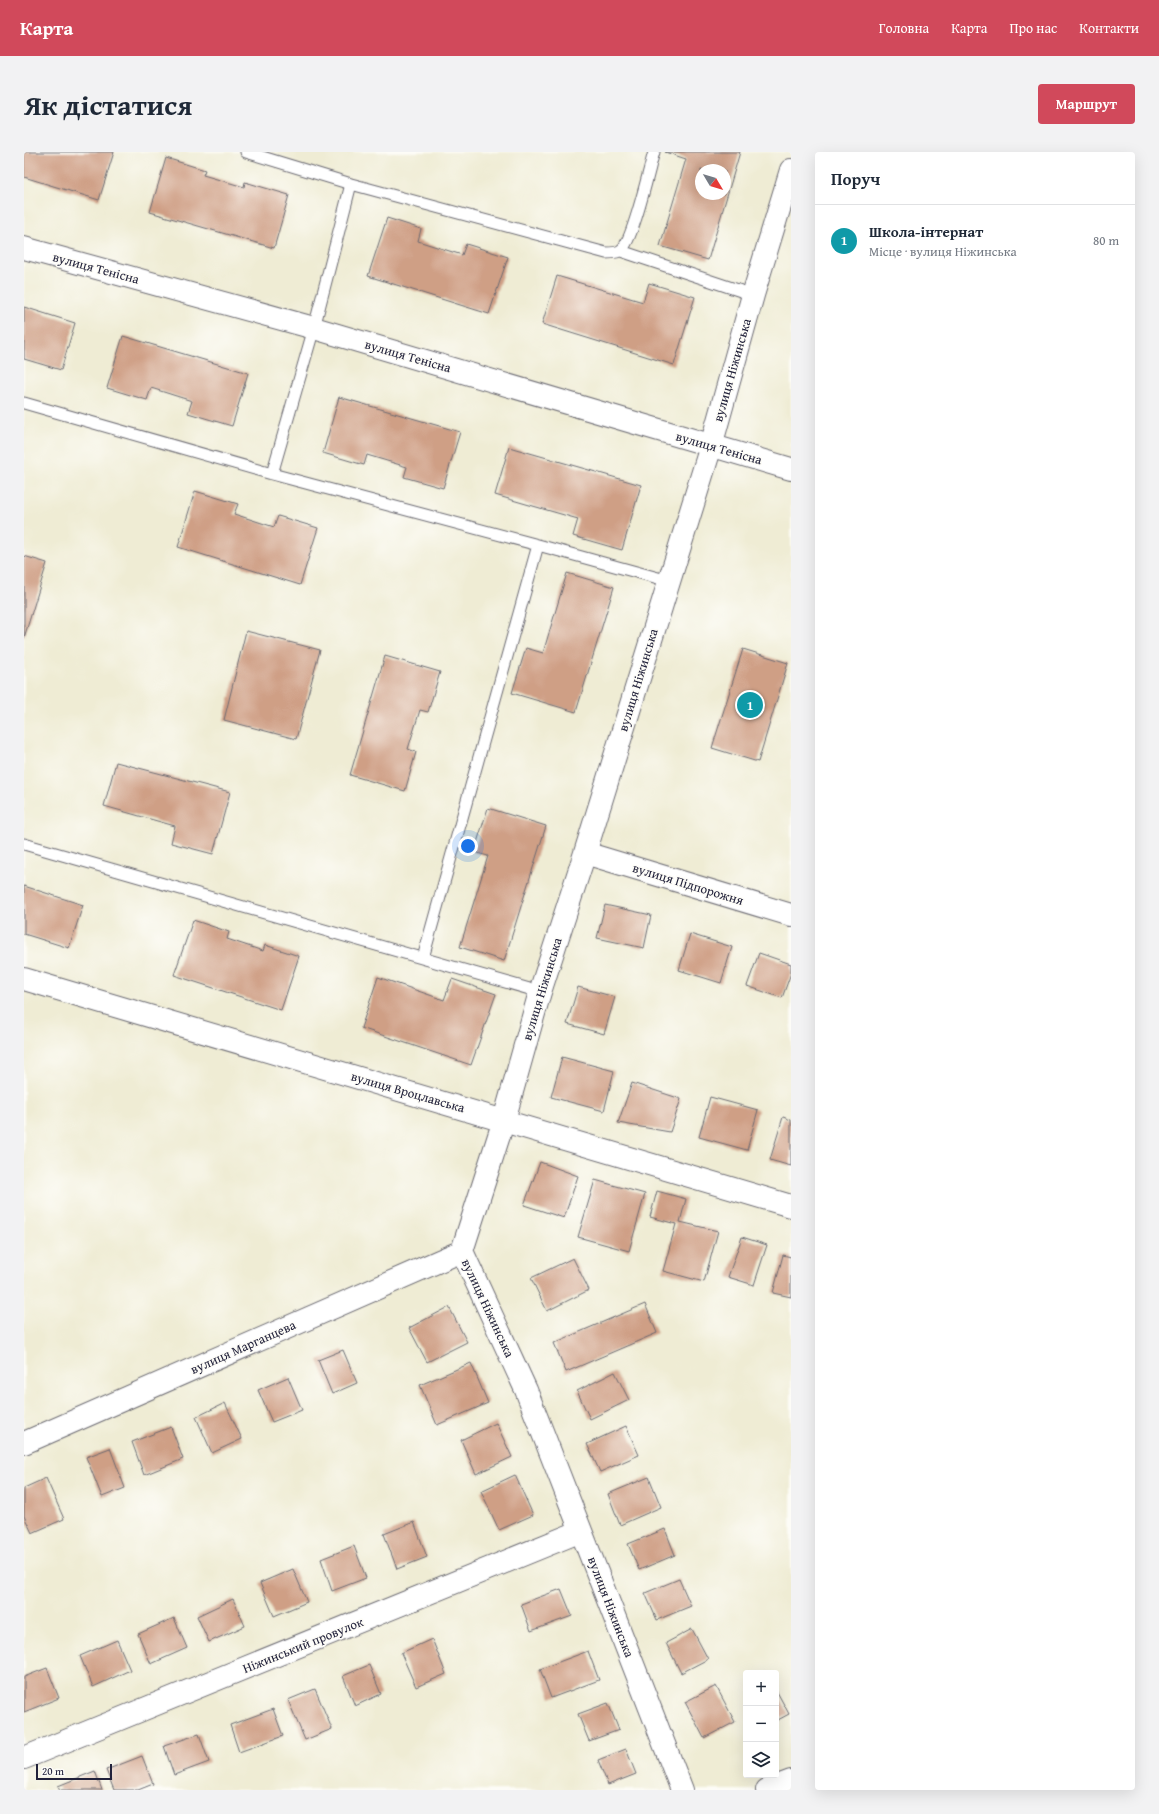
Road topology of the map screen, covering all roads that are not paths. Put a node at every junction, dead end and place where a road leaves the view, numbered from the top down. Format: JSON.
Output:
{"nodes":[{"id":1,"x":246,"y":152,"type":"edge"},
{"id":2,"x":654,"y":152,"type":"edge"},
{"id":3,"x":791,"y":170,"type":"edge"},
{"id":4,"x":352,"y":184,"type":"junction"},
{"id":5,"x":24,"y":248,"type":"edge"},
{"id":6,"x":621,"y":251,"type":"junction"},
{"id":7,"x":753,"y":295,"type":"junction"},
{"id":8,"x":314,"y":328,"type":"junction"},
{"id":9,"x":24,"y":403,"type":"edge"},
{"id":10,"x":710,"y":446,"type":"junction"},
{"id":11,"x":791,"y":469,"type":"edge"},
{"id":12,"x":272,"y":474,"type":"junction"},
{"id":13,"x":538,"y":545,"type":"junction"},
{"id":14,"x":669,"y":581,"type":"junction"},
{"id":15,"x":24,"y":844,"type":"edge"},
{"id":16,"x":585,"y":853,"type":"junction"},
{"id":17,"x":791,"y":915,"type":"edge"},
{"id":18,"x":423,"y":958,"type":"junction"},
{"id":19,"x":24,"y":979,"type":"edge"},
{"id":20,"x":540,"y":992,"type":"junction"},
{"id":21,"x":504,"y":1120,"type":"junction"},
{"id":22,"x":791,"y":1206,"type":"edge"},
{"id":23,"x":462,"y":1251,"type":"junction"},
{"id":24,"x":24,"y":1443,"type":"edge"},
{"id":25,"x":581,"y":1531,"type":"junction"},
{"id":26,"x":24,"y":1758,"type":"edge"},
{"id":27,"x":791,"y":1781,"type":"edge"},
{"id":28,"x":682,"y":1790,"type":"edge"},
{"id":29,"x":767,"y":1790,"type":"edge"}],
"edges":[{"from":1,"to":4,"type":"lane"},
{"from":2,"to":6,"type":"lane"},
{"from":3,"to":7,"type":"street","name":"вулиця Ніжинська"},
{"from":4,"to":6,"type":"lane"},
{"from":4,"to":8,"type":"lane"},
{"from":5,"to":8,"type":"street","name":"вулиця Тенісна"},
{"from":6,"to":7,"type":"lane"},
{"from":7,"to":10,"type":"street","name":"вулиця Ніжинська"},
{"from":8,"to":10,"type":"street","name":"вулиця Тенісна"},
{"from":8,"to":12,"type":"lane"},
{"from":9,"to":12,"type":"lane"},
{"from":10,"to":11,"type":"street","name":"вулиця Тенісна"},
{"from":10,"to":14,"type":"street","name":"вулиця Ніжинська"},
{"from":12,"to":13,"type":"lane"},
{"from":13,"to":14,"type":"lane"},
{"from":13,"to":18,"type":"lane"},
{"from":14,"to":16,"type":"street","name":"вулиця Ніжинська"},
{"from":15,"to":18,"type":"lane"},
{"from":16,"to":17,"type":"street","name":"вулиця Підпорожня"},
{"from":16,"to":20,"type":"street","name":"вулиця Ніжинська"},
{"from":18,"to":20,"type":"lane"},
{"from":19,"to":21,"type":"street","name":"вулиця Вроцлавська"},
{"from":20,"to":21,"type":"street","name":"вулиця Ніжинська"},
{"from":21,"to":22,"type":"street","name":"вулиця Вроцлавська"},
{"from":21,"to":23,"type":"street","name":"вулиця Ніжинська"},
{"from":23,"to":24,"type":"street","name":"вулиця Марганцева"},
{"from":23,"to":25,"type":"street","name":"вулиця Ніжинська"},
{"from":25,"to":26,"type":"street","name":"Ніжинський провулок"},
{"from":25,"to":28,"type":"street","name":"вулиця Ніжинська"},
{"from":27,"to":29,"type":"street"}]}
